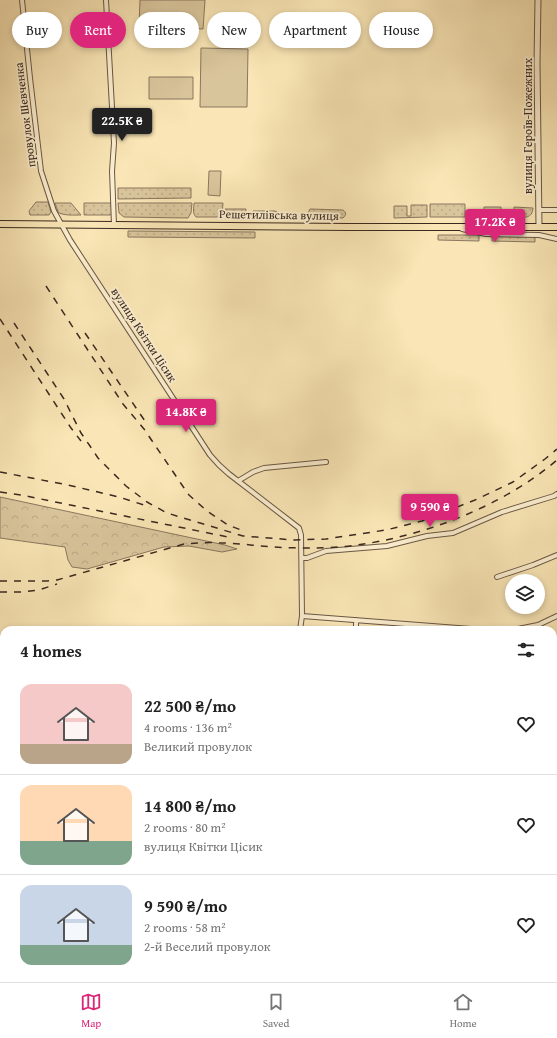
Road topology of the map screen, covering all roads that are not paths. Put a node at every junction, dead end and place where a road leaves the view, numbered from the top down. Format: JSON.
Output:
{"nodes":[{"id":1,"x":22,"y":0,"type":"edge"},
{"id":2,"x":106,"y":0,"type":"edge"},
{"id":3,"x":538,"y":0,"type":"edge"},
{"id":4,"x":539,"y":210,"type":"junction"},
{"id":5,"x":557,"y":210,"type":"edge"},
{"id":6,"x":0,"y":224,"type":"edge"},
{"id":7,"x":61,"y":224,"type":"junction"},
{"id":8,"x":114,"y":225,"type":"junction"},
{"id":9,"x":454,"y":227,"type":"junction"},
{"id":10,"x":539,"y":227,"type":"junction"},
{"id":11,"x":557,"y":227,"type":"edge"},
{"id":12,"x":539,"y":235,"type":"junction"},
{"id":13,"x":557,"y":239,"type":"edge"},
{"id":14,"x":326,"y":462,"type":"dead end"},
{"id":15,"x":238,"y":481,"type":"junction"},
{"id":16,"x":557,"y":494,"type":"edge"},
{"id":17,"x":557,"y":555,"type":"edge"},
{"id":18,"x":302,"y":558,"type":"junction"},
{"id":19,"x":497,"y":577,"type":"dead end"},
{"id":20,"x":302,"y":616,"type":"junction"},
{"id":21,"x":557,"y":616,"type":"edge"},
{"id":22,"x":356,"y":620,"type":"junction"},
{"id":23,"x":301,"y":626,"type":"edge"},
{"id":24,"x":356,"y":626,"type":"edge"},
{"id":25,"x":433,"y":626,"type":"edge"},
{"id":26,"x":533,"y":626,"type":"edge"}],
"edges":[{"from":1,"to":7,"type":"street","name":"провулок Шевченка"},
{"from":2,"to":8,"type":"street"},
{"from":3,"to":4,"type":"street","name":"вулиця Героїв-Пожежних"},
{"from":4,"to":5,"type":"street"},
{"from":4,"to":10,"type":"street","name":"вулиця Героїв-Пожежних"},
{"from":6,"to":7,"type":"main road","name":"Решетилівська вулиця"},
{"from":7,"to":8,"type":"main road","name":"Решетилівська вулиця"},
{"from":7,"to":15,"type":"street","name":"вулиця Квітки Цісик"},
{"from":8,"to":9,"type":"main road","name":"Решетилівська вулиця"},
{"from":9,"to":10,"type":"main road","name":"Решетилівська вулиця"},
{"from":9,"to":12,"type":"street"},
{"from":10,"to":11,"type":"main road","name":"Решетилівська вулиця"},
{"from":10,"to":12,"type":"street"},
{"from":12,"to":13,"type":"street"},
{"from":14,"to":15,"type":"street"},
{"from":15,"to":18,"type":"street","name":"вулиця Квітки Цісик"},
{"from":16,"to":18,"type":"street"},
{"from":17,"to":19,"type":"street"},
{"from":18,"to":20,"type":"street","name":"вулиця Квітки Цісик"},
{"from":20,"to":22,"type":"street"},
{"from":20,"to":23,"type":"street","name":"вулиця Квітки Цісик"},
{"from":21,"to":26,"type":"street"},
{"from":22,"to":24,"type":"street"},
{"from":22,"to":25,"type":"street"}]}
